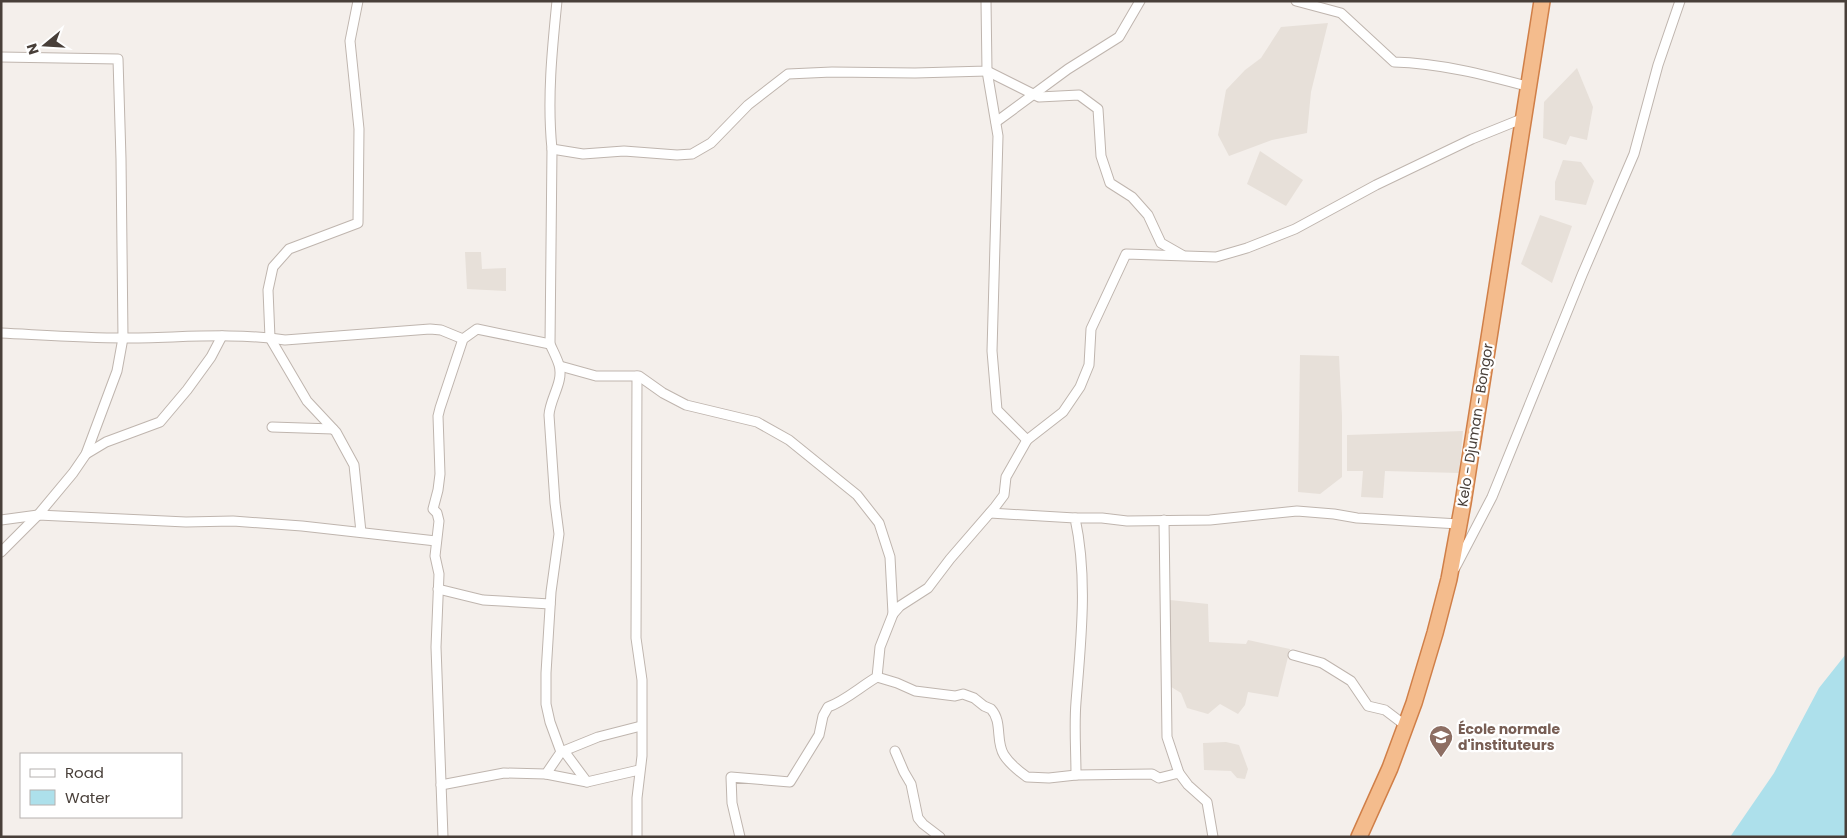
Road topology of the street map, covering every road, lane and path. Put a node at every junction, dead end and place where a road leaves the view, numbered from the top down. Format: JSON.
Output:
{"nodes":[{"id":1,"x":358,"y":1,"type":"edge"},
{"id":2,"x":557,"y":1,"type":"edge"},
{"id":3,"x":986,"y":1,"type":"edge"},
{"id":4,"x":1140,"y":1,"type":"edge"},
{"id":5,"x":1296,"y":1,"type":"edge"},
{"id":6,"x":1542,"y":1,"type":"edge"},
{"id":7,"x":1680,"y":1,"type":"edge"},
{"id":8,"x":1,"y":57,"type":"edge"},
{"id":9,"x":987,"y":71,"type":"junction"},
{"id":10,"x":1530,"y":87,"type":"junction"},
{"id":11,"x":1033,"y":94,"type":"junction"},
{"id":12,"x":1524,"y":118,"type":"junction"},
{"id":13,"x":996,"y":122,"type":"junction"},
{"id":14,"x":552,"y":149,"type":"junction"},
{"id":15,"x":1182,"y":256,"type":"junction"},
{"id":16,"x":1,"y":333,"type":"edge"},
{"id":17,"x":222,"y":336,"type":"junction"},
{"id":18,"x":123,"y":338,"type":"junction"},
{"id":19,"x":270,"y":338,"type":"junction"},
{"id":20,"x":463,"y":339,"type":"junction"},
{"id":21,"x":550,"y":344,"type":"junction"},
{"id":22,"x":560,"y":366,"type":"junction"},
{"id":23,"x":637,"y":376,"type":"junction"},
{"id":24,"x":272,"y":427,"type":"dead end"},
{"id":25,"x":333,"y":429,"type":"junction"},
{"id":26,"x":1027,"y":440,"type":"junction"},
{"id":27,"x":86,"y":454,"type":"junction"},
{"id":28,"x":990,"y":513,"type":"junction"},
{"id":29,"x":38,"y":515,"type":"junction"},
{"id":30,"x":1074,"y":518,"type":"junction"},
{"id":31,"x":1,"y":520,"type":"edge"},
{"id":32,"x":1164,"y":520,"type":"junction"},
{"id":33,"x":1459,"y":524,"type":"junction"},
{"id":34,"x":361,"y":532,"type":"junction"},
{"id":35,"x":436,"y":540,"type":"junction"},
{"id":36,"x":1,"y":552,"type":"edge"},
{"id":37,"x":1449,"y":579,"type":"junction"},
{"id":38,"x":438,"y":589,"type":"junction"},
{"id":39,"x":550,"y":604,"type":"junction"},
{"id":40,"x":893,"y":614,"type":"junction"},
{"id":41,"x":1293,"y":655,"type":"dead end"},
{"id":42,"x":877,"y":677,"type":"junction"},
{"id":43,"x":641,"y":726,"type":"junction"},
{"id":44,"x":1406,"y":726,"type":"junction"},
{"id":45,"x":562,"y":751,"type":"junction"},
{"id":46,"x":895,"y":751,"type":"dead end"},
{"id":47,"x":639,"y":770,"type":"junction"},
{"id":48,"x":1179,"y":773,"type":"junction"},
{"id":49,"x":546,"y":774,"type":"junction"},
{"id":50,"x":1076,"y":775,"type":"junction"},
{"id":51,"x":587,"y":782,"type":"junction"},
{"id":52,"x":441,"y":785,"type":"junction"},
{"id":53,"x":935,"y":835,"type":"edge"},
{"id":54,"x":443,"y":837,"type":"edge"},
{"id":55,"x":637,"y":837,"type":"edge"},
{"id":56,"x":740,"y":837,"type":"edge"},
{"id":57,"x":1213,"y":837,"type":"edge"},
{"id":58,"x":1359,"y":837,"type":"edge"}],
"edges":[{"from":1,"to":19,"type":"street"},
{"from":2,"to":14,"type":"street"},
{"from":3,"to":9,"type":"street"},
{"from":4,"to":11,"type":"street"},
{"from":5,"to":10,"type":"street"},
{"from":6,"to":10,"type":"highway","name":"Kelo - Djuman - Bongor"},
{"from":7,"to":37,"type":"street"},
{"from":8,"to":18,"type":"street"},
{"from":9,"to":11,"type":"street"},
{"from":9,"to":13,"type":"street"},
{"from":9,"to":14,"type":"street"},
{"from":10,"to":12,"type":"highway","name":"Kelo - Djuman - Bongor"},
{"from":11,"to":13,"type":"street"},
{"from":11,"to":15,"type":"street"},
{"from":12,"to":15,"type":"street"},
{"from":12,"to":33,"type":"highway","name":"Kelo - Djuman - Bongor"},
{"from":13,"to":26,"type":"street"},
{"from":14,"to":21,"type":"street"},
{"from":15,"to":26,"type":"street"},
{"from":16,"to":18,"type":"street"},
{"from":17,"to":18,"type":"street"},
{"from":17,"to":19,"type":"street"},
{"from":17,"to":27,"type":"street"},
{"from":18,"to":27,"type":"street"},
{"from":19,"to":20,"type":"street"},
{"from":19,"to":25,"type":"street"},
{"from":20,"to":21,"type":"street"},
{"from":20,"to":35,"type":"street"},
{"from":21,"to":22,"type":"street"},
{"from":22,"to":23,"type":"street"},
{"from":22,"to":39,"type":"street"},
{"from":23,"to":40,"type":"street"},
{"from":23,"to":43,"type":"street"},
{"from":24,"to":25,"type":"street"},
{"from":25,"to":34,"type":"street"},
{"from":26,"to":28,"type":"street"},
{"from":27,"to":29,"type":"street"},
{"from":28,"to":30,"type":"street"},
{"from":28,"to":40,"type":"street"},
{"from":29,"to":31,"type":"street"},
{"from":29,"to":34,"type":"street"},
{"from":29,"to":36,"type":"street"},
{"from":30,"to":32,"type":"street"},
{"from":30,"to":50,"type":"street"},
{"from":32,"to":33,"type":"street"},
{"from":32,"to":48,"type":"street"},
{"from":33,"to":37,"type":"highway","name":"Kelo - Djuman - Bongor"},
{"from":34,"to":35,"type":"street"},
{"from":35,"to":38,"type":"street"},
{"from":37,"to":44,"type":"highway","name":"Kelo - Djuman - Bongor"},
{"from":38,"to":39,"type":"street"},
{"from":38,"to":52,"type":"street"},
{"from":39,"to":45,"type":"street"},
{"from":40,"to":42,"type":"street"},
{"from":41,"to":44,"type":"street"},
{"from":42,"to":50,"type":"street"},
{"from":42,"to":56,"type":"street"},
{"from":43,"to":45,"type":"street"},
{"from":43,"to":47,"type":"street"},
{"from":44,"to":58,"type":"highway","name":"Kelo - Djuman - Bongor"},
{"from":45,"to":49,"type":"street"},
{"from":45,"to":51,"type":"street"},
{"from":46,"to":53,"type":"street"},
{"from":47,"to":51,"type":"street"},
{"from":47,"to":55,"type":"street"},
{"from":48,"to":50,"type":"street"},
{"from":48,"to":57,"type":"street"},
{"from":49,"to":51,"type":"street"},
{"from":49,"to":52,"type":"street"},
{"from":52,"to":54,"type":"street"}]}
